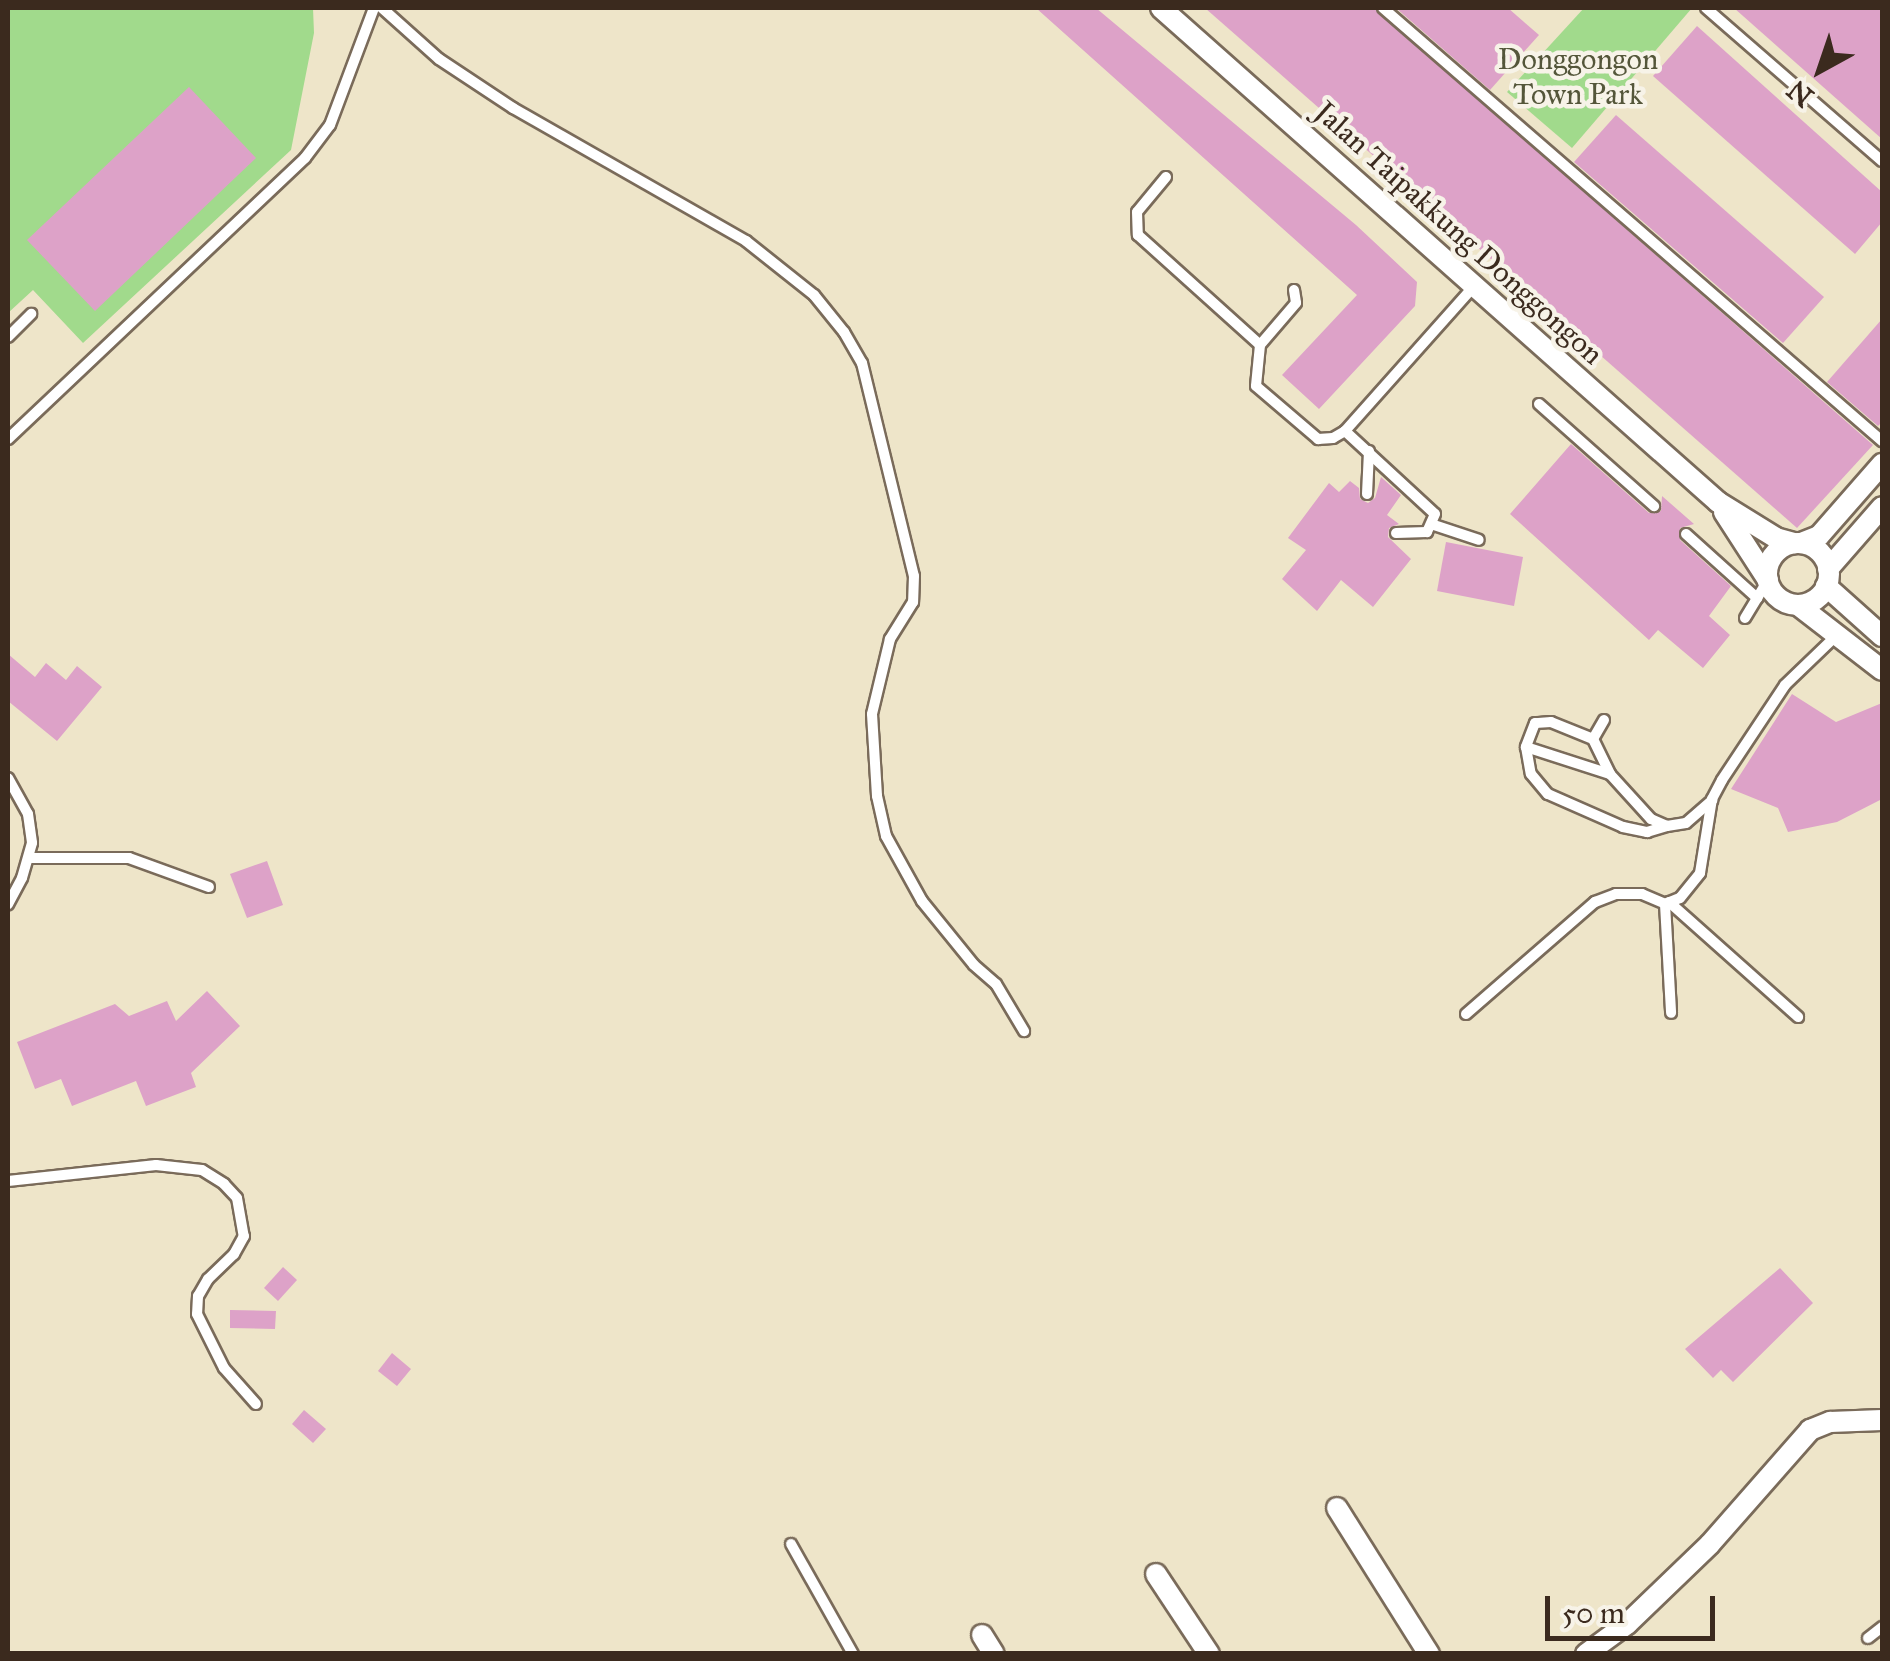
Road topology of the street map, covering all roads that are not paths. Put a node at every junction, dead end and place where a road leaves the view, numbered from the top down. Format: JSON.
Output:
{"nodes":[{"id":1,"x":374,"y":8,"type":"edge"},
{"id":2,"x":382,"y":8,"type":"edge"},
{"id":3,"x":1161,"y":8,"type":"edge"},
{"id":4,"x":1383,"y":8,"type":"edge"},
{"id":5,"x":1706,"y":8,"type":"edge"},
{"id":6,"x":1882,"y":161,"type":"edge"},
{"id":7,"x":1166,"y":177,"type":"dead end"},
{"id":8,"x":1474,"y":285,"type":"junction"},
{"id":9,"x":1294,"y":290,"type":"dead end"},
{"id":10,"x":30,"y":314,"type":"dead end"},
{"id":11,"x":8,"y":337,"type":"edge"},
{"id":12,"x":1260,"y":345,"type":"junction"},
{"id":13,"x":1539,"y":404,"type":"dead end"},
{"id":14,"x":1345,"y":431,"type":"junction"},
{"id":15,"x":8,"y":440,"type":"edge"},
{"id":16,"x":1882,"y":441,"type":"edge"},
{"id":17,"x":1369,"y":452,"type":"junction"},
{"id":18,"x":1882,"y":464,"type":"edge"},
{"id":19,"x":1367,"y":494,"type":"dead end"},
{"id":20,"x":1718,"y":502,"type":"junction"},
{"id":21,"x":1654,"y":506,"type":"dead end"},
{"id":22,"x":1882,"y":508,"type":"edge"},
{"id":23,"x":1434,"y":525,"type":"junction"},
{"id":24,"x":1396,"y":533,"type":"dead end"},
{"id":25,"x":1686,"y":534,"type":"dead end"},
{"id":26,"x":1480,"y":540,"type":"dead end"},
{"id":27,"x":1798,"y":543,"type":"junction"},
{"id":28,"x":1827,"y":577,"type":"junction"},
{"id":29,"x":1762,"y":589,"type":"junction"},
{"id":30,"x":1798,"y":605,"type":"junction"},
{"id":31,"x":1745,"y":618,"type":"dead end"},
{"id":32,"x":1836,"y":636,"type":"junction"},
{"id":33,"x":1882,"y":636,"type":"edge"},
{"id":34,"x":1882,"y":670,"type":"edge"},
{"id":35,"x":1604,"y":720,"type":"dead end"},
{"id":36,"x":1593,"y":739,"type":"junction"},
{"id":37,"x":1526,"y":747,"type":"junction"},
{"id":38,"x":1610,"y":774,"type":"junction"},
{"id":39,"x":8,"y":778,"type":"edge"},
{"id":40,"x":1712,"y":799,"type":"junction"},
{"id":41,"x":1668,"y":826,"type":"junction"},
{"id":42,"x":30,"y":858,"type":"junction"},
{"id":43,"x":209,"y":887,"type":"dead end"},
{"id":44,"x":1667,"y":903,"type":"junction"},
{"id":45,"x":8,"y":904,"type":"edge"},
{"id":46,"x":1466,"y":1014,"type":"dead end"},
{"id":47,"x":1671,"y":1014,"type":"dead end"},
{"id":48,"x":1798,"y":1017,"type":"dead end"},
{"id":49,"x":1024,"y":1032,"type":"dead end"},
{"id":50,"x":8,"y":1180,"type":"edge"},
{"id":51,"x":256,"y":1404,"type":"dead end"},
{"id":52,"x":1882,"y":1420,"type":"edge"},
{"id":53,"x":1338,"y":1508,"type":"dead end"},
{"id":54,"x":791,"y":1544,"type":"dead end"},
{"id":55,"x":1156,"y":1574,"type":"dead end"},
{"id":56,"x":1882,"y":1627,"type":"edge"},
{"id":57,"x":982,"y":1635,"type":"dead end"},
{"id":58,"x":1868,"y":1638,"type":"dead end"},
{"id":59,"x":853,"y":1654,"type":"edge"},
{"id":60,"x":994,"y":1654,"type":"edge"},
{"id":61,"x":1209,"y":1654,"type":"edge"},
{"id":62,"x":1430,"y":1654,"type":"edge"},
{"id":63,"x":1586,"y":1654,"type":"edge"}],
"edges":[{"from":1,"to":15,"type":"lane"},
{"from":2,"to":49,"type":"lane"},
{"from":3,"to":8,"type":"street","name":"Jalan Taipakkung Donggongon"},
{"from":4,"to":16,"type":"lane"},
{"from":5,"to":6,"type":"lane"},
{"from":7,"to":12,"type":"lane"},
{"from":8,"to":14,"type":"lane"},
{"from":8,"to":20,"type":"street","name":"Jalan Taipakkung Donggongon"},
{"from":9,"to":12,"type":"lane"},
{"from":10,"to":11,"type":"lane"},
{"from":12,"to":14,"type":"lane"},
{"from":13,"to":21,"type":"lane"},
{"from":14,"to":17,"type":"lane"},
{"from":17,"to":19,"type":"lane"},
{"from":17,"to":23,"type":"lane"},
{"from":18,"to":27,"type":"street"},
{"from":20,"to":27,"type":"street","name":"Jalan Taipakkung Donggongon"},
{"from":20,"to":29,"type":"street","name":"Jalan Taipakkung Donggongon"},
{"from":22,"to":28,"type":"street"},
{"from":23,"to":24,"type":"lane"},
{"from":23,"to":26,"type":"lane"},
{"from":25,"to":29,"type":"lane"},
{"from":27,"to":28,"type":"street"},
{"from":27,"to":29,"type":"street"},
{"from":28,"to":30,"type":"street"},
{"from":28,"to":32,"type":"street"},
{"from":28,"to":33,"type":"street"},
{"from":29,"to":30,"type":"street"},
{"from":29,"to":31,"type":"lane"},
{"from":30,"to":32,"type":"street"},
{"from":32,"to":34,"type":"street"},
{"from":32,"to":40,"type":"lane"},
{"from":35,"to":36,"type":"lane"},
{"from":36,"to":37,"type":"lane"},
{"from":36,"to":38,"type":"lane"},
{"from":37,"to":38,"type":"lane"},
{"from":37,"to":41,"type":"lane"},
{"from":38,"to":41,"type":"lane"},
{"from":39,"to":42,"type":"lane"},
{"from":40,"to":41,"type":"lane"},
{"from":40,"to":44,"type":"lane"},
{"from":42,"to":43,"type":"lane"},
{"from":42,"to":45,"type":"lane"},
{"from":44,"to":46,"type":"lane"},
{"from":44,"to":47,"type":"lane"},
{"from":44,"to":48,"type":"lane"},
{"from":50,"to":51,"type":"lane"},
{"from":52,"to":63,"type":"street"},
{"from":53,"to":62,"type":"street"},
{"from":54,"to":59,"type":"lane"},
{"from":55,"to":61,"type":"street"},
{"from":56,"to":58,"type":"lane"},
{"from":57,"to":60,"type":"street"}]}
